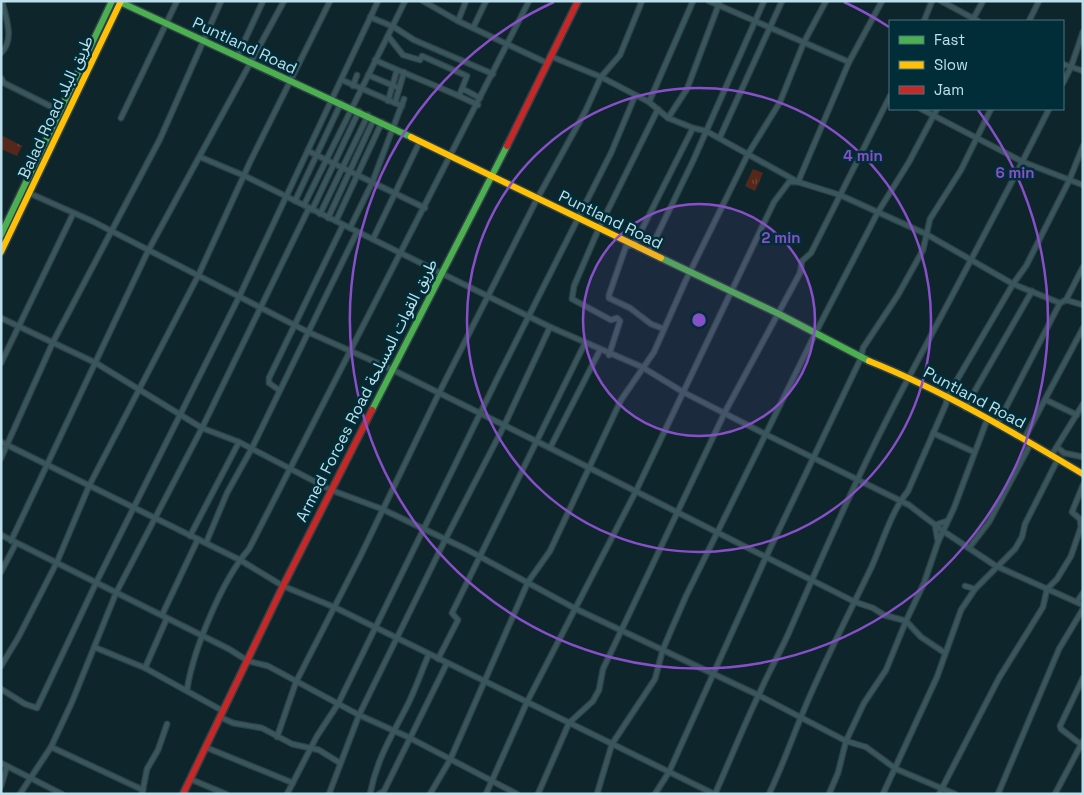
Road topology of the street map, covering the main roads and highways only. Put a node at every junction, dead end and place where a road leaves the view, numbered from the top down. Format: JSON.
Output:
{"nodes":[{"id":1,"x":112,"y":1,"type":"edge"},
{"id":2,"x":578,"y":1,"type":"edge"},
{"id":3,"x":120,"y":2,"type":"edge"},
{"id":4,"x":492,"y":177,"type":"junction"},
{"id":5,"x":3,"y":226,"type":"edge"},
{"id":6,"x":1,"y":235,"type":"edge"},
{"id":7,"x":1,"y":252,"type":"edge"},
{"id":8,"x":1083,"y":474,"type":"edge"},
{"id":9,"x":183,"y":794,"type":"edge"}],
"edges":[{"from":1,"to":5,"type":"main road","name":"Balad Road طريق البلد"},
{"from":2,"to":4,"type":"main road","name":"Armed Forces Road طريق القوات المسلحة"},
{"from":3,"to":4,"type":"main road","name":"Puntland Road"},
{"from":3,"to":7,"type":"main road","name":"Balad Road طريق البلد"},
{"from":4,"to":8,"type":"main road","name":"Puntland Road"},
{"from":4,"to":9,"type":"main road","name":"Armed Forces Road طريق القوات المسلحة"},
{"from":5,"to":6,"type":"main road","name":"Balad Road طريق البلد"}]}
